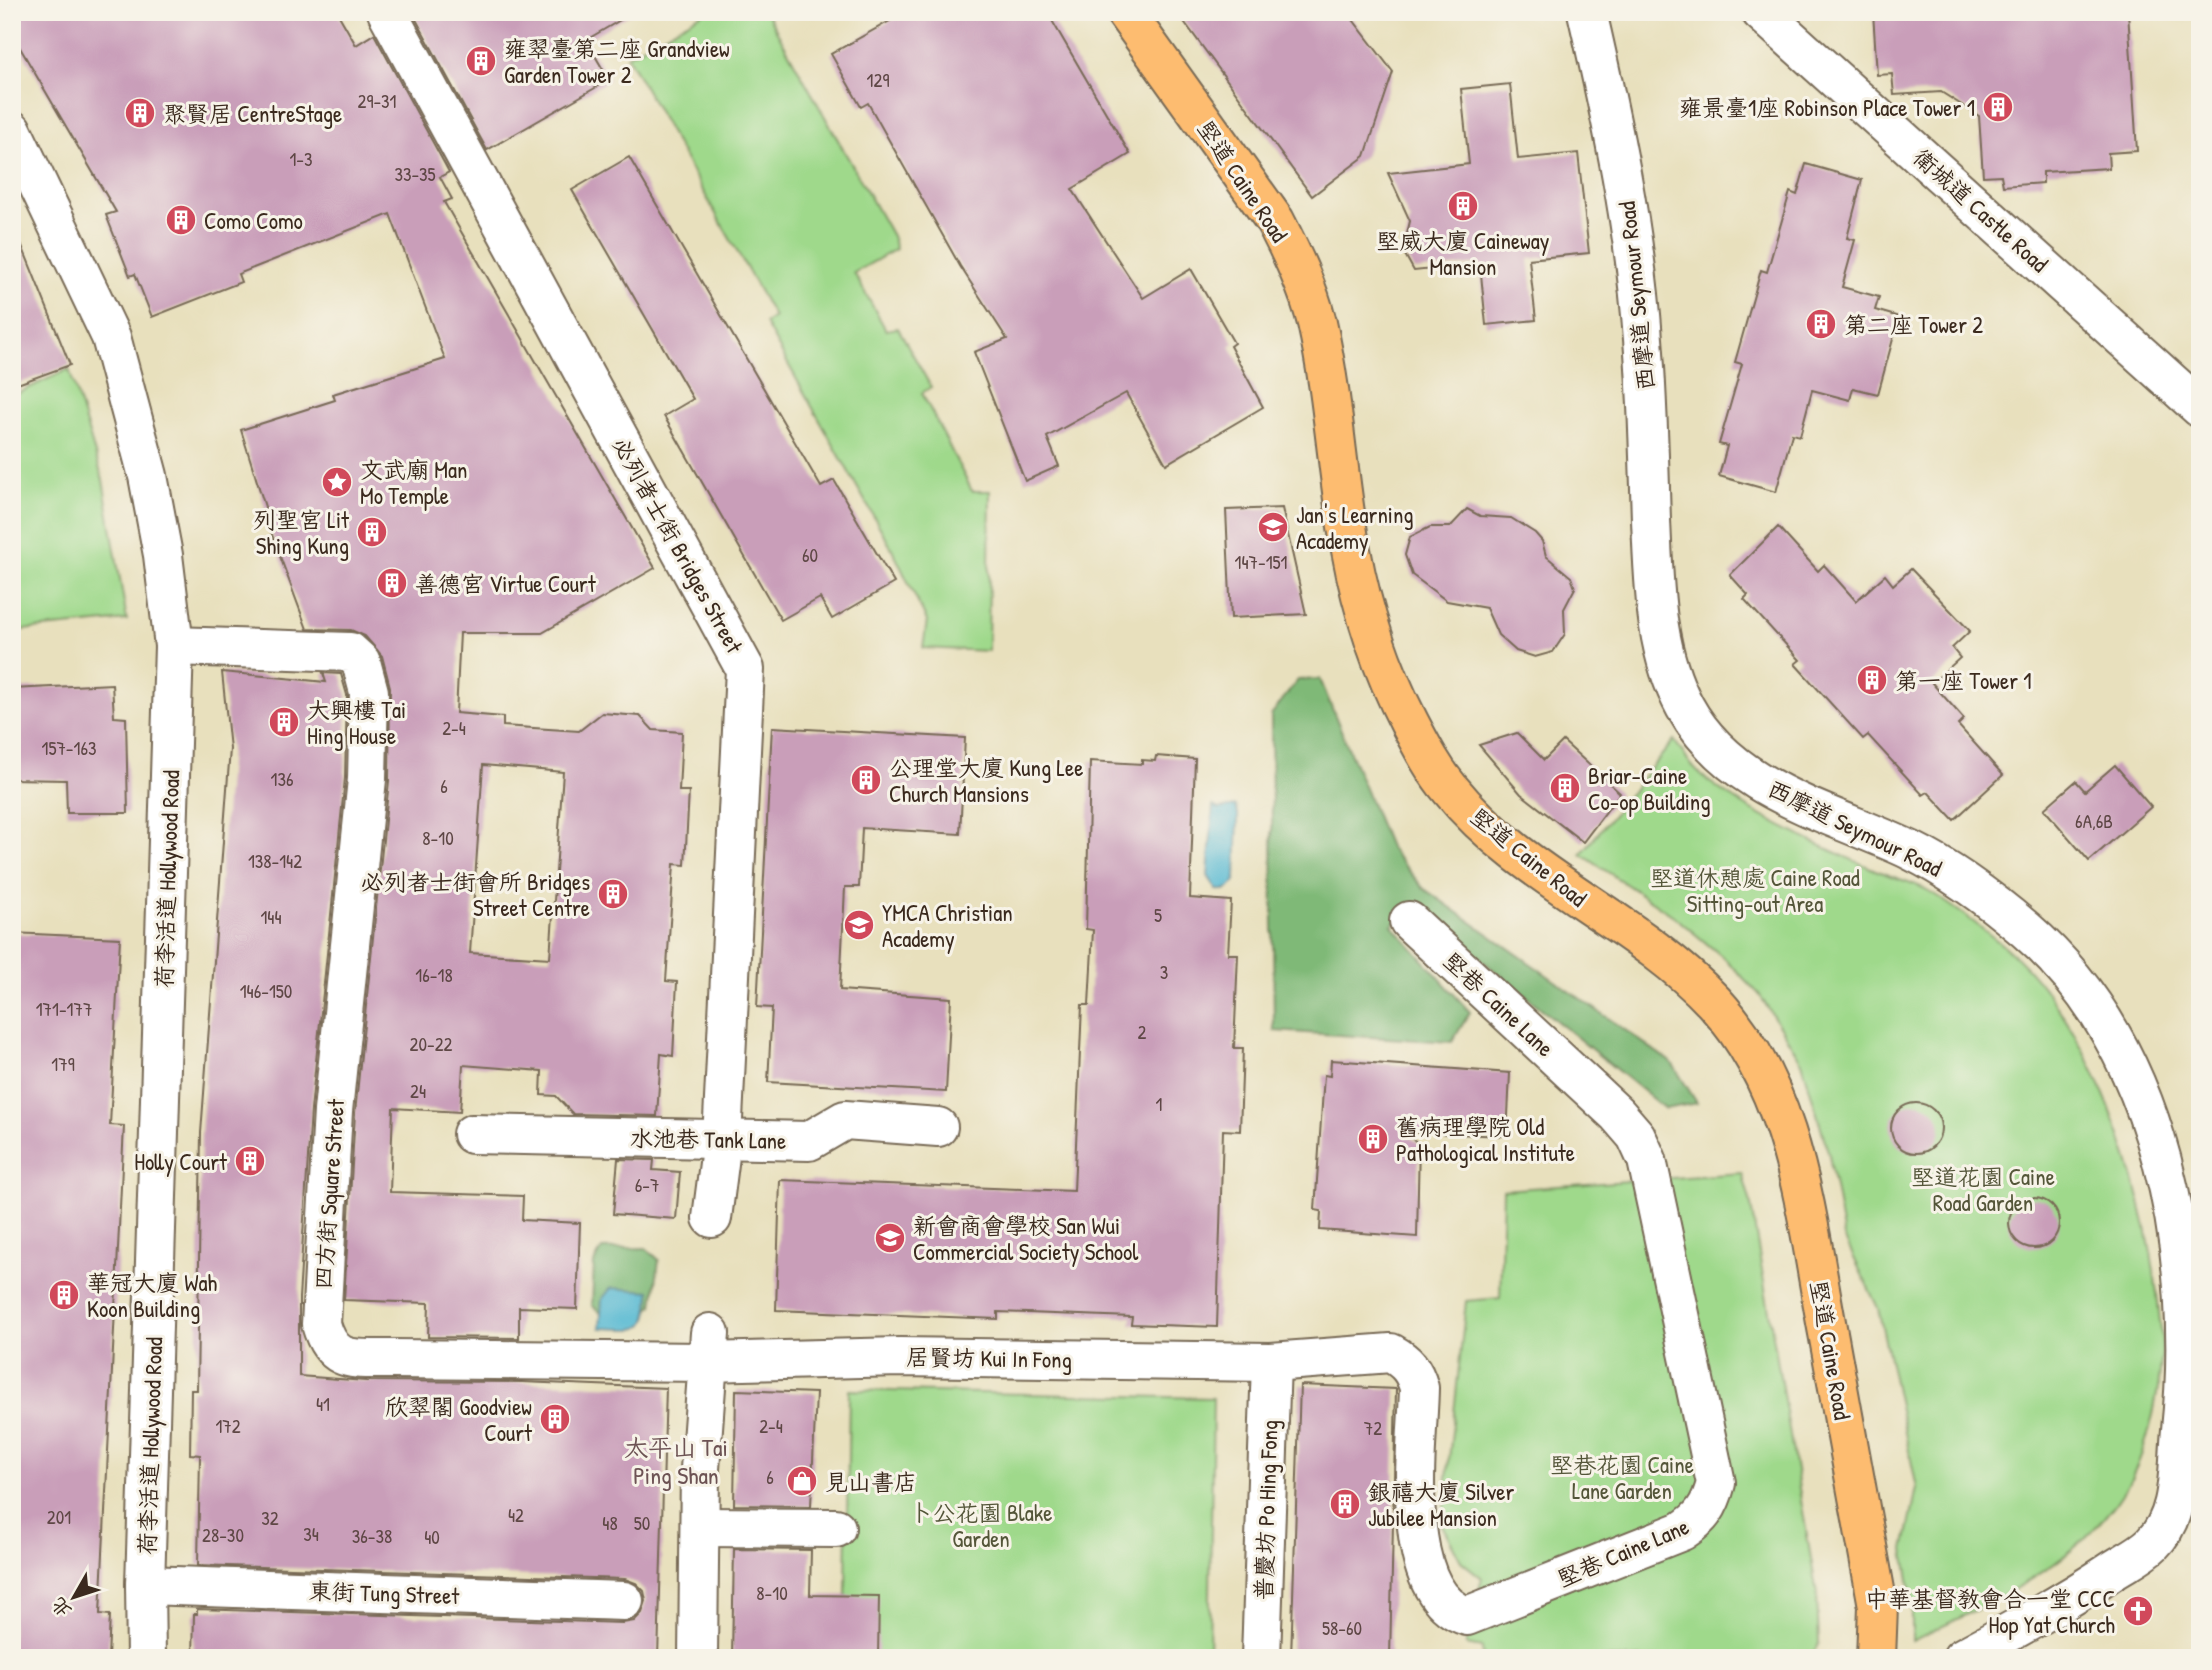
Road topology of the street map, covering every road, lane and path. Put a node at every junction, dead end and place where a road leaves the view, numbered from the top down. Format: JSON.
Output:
{"nodes":[{"id":1,"x":387,"y":12,"type":"edge"},
{"id":2,"x":1125,"y":12,"type":"edge"},
{"id":3,"x":1587,"y":12,"type":"edge"},
{"id":4,"x":1761,"y":12,"type":"edge"},
{"id":5,"x":12,"y":130,"type":"edge"},
{"id":6,"x":2200,"y":408,"type":"edge"},
{"id":7,"x":174,"y":646,"type":"junction"},
{"id":8,"x":1409,"y":921,"type":"dead end"},
{"id":9,"x":938,"y":1127,"type":"dead end"},
{"id":10,"x":472,"y":1134,"type":"dead end"},
{"id":11,"x":722,"y":1140,"type":"junction"},
{"id":12,"x":712,"y":1218,"type":"dead end"},
{"id":13,"x":708,"y":1348,"type":"junction"},
{"id":14,"x":1271,"y":1362,"type":"junction"},
{"id":15,"x":700,"y":1527,"type":"junction"},
{"id":16,"x":836,"y":1528,"type":"dead end"},
{"id":17,"x":145,"y":1585,"type":"junction"},
{"id":18,"x":624,"y":1601,"type":"dead end"},
{"id":19,"x":146,"y":1658,"type":"edge"},
{"id":20,"x":698,"y":1658,"type":"edge"},
{"id":21,"x":1261,"y":1658,"type":"edge"},
{"id":22,"x":1876,"y":1658,"type":"edge"},
{"id":23,"x":1962,"y":1658,"type":"edge"}],
"edges":[{"from":1,"to":11,"type":"street","name":"必列者士街 Bridges Street"},
{"from":2,"to":22,"type":"main road","name":"堅道 Caine Road"},
{"from":3,"to":23,"type":"street","name":"西摩道 Seymour Road"},
{"from":4,"to":6,"type":"street","name":"衛城道 Castle Road"},
{"from":5,"to":7,"type":"street","name":"荷李活道 Hollywood Road"},
{"from":7,"to":13,"type":"street","name":"四方街 Square Street"},
{"from":7,"to":17,"type":"street","name":"荷李活道 Hollywood Road"},
{"from":8,"to":14,"type":"street","name":"堅巷 Caine Lane"},
{"from":9,"to":11,"type":"street","name":"水池巷 Tank Lane"},
{"from":10,"to":11,"type":"street","name":"水池巷 Tank Lane"},
{"from":11,"to":12,"type":"street","name":"必列者士街 Bridges Street"},
{"from":13,"to":14,"type":"street","name":"居賢坊 Kui In Fong"},
{"from":13,"to":15,"type":"street"},
{"from":14,"to":21,"type":"street","name":"普慶坊 Po Hing Fong"},
{"from":15,"to":16,"type":"street"},
{"from":15,"to":20,"type":"street"},
{"from":17,"to":18,"type":"street","name":"東街 Tung Street"},
{"from":17,"to":19,"type":"street","name":"荷李活道 Hollywood Road"}]}
